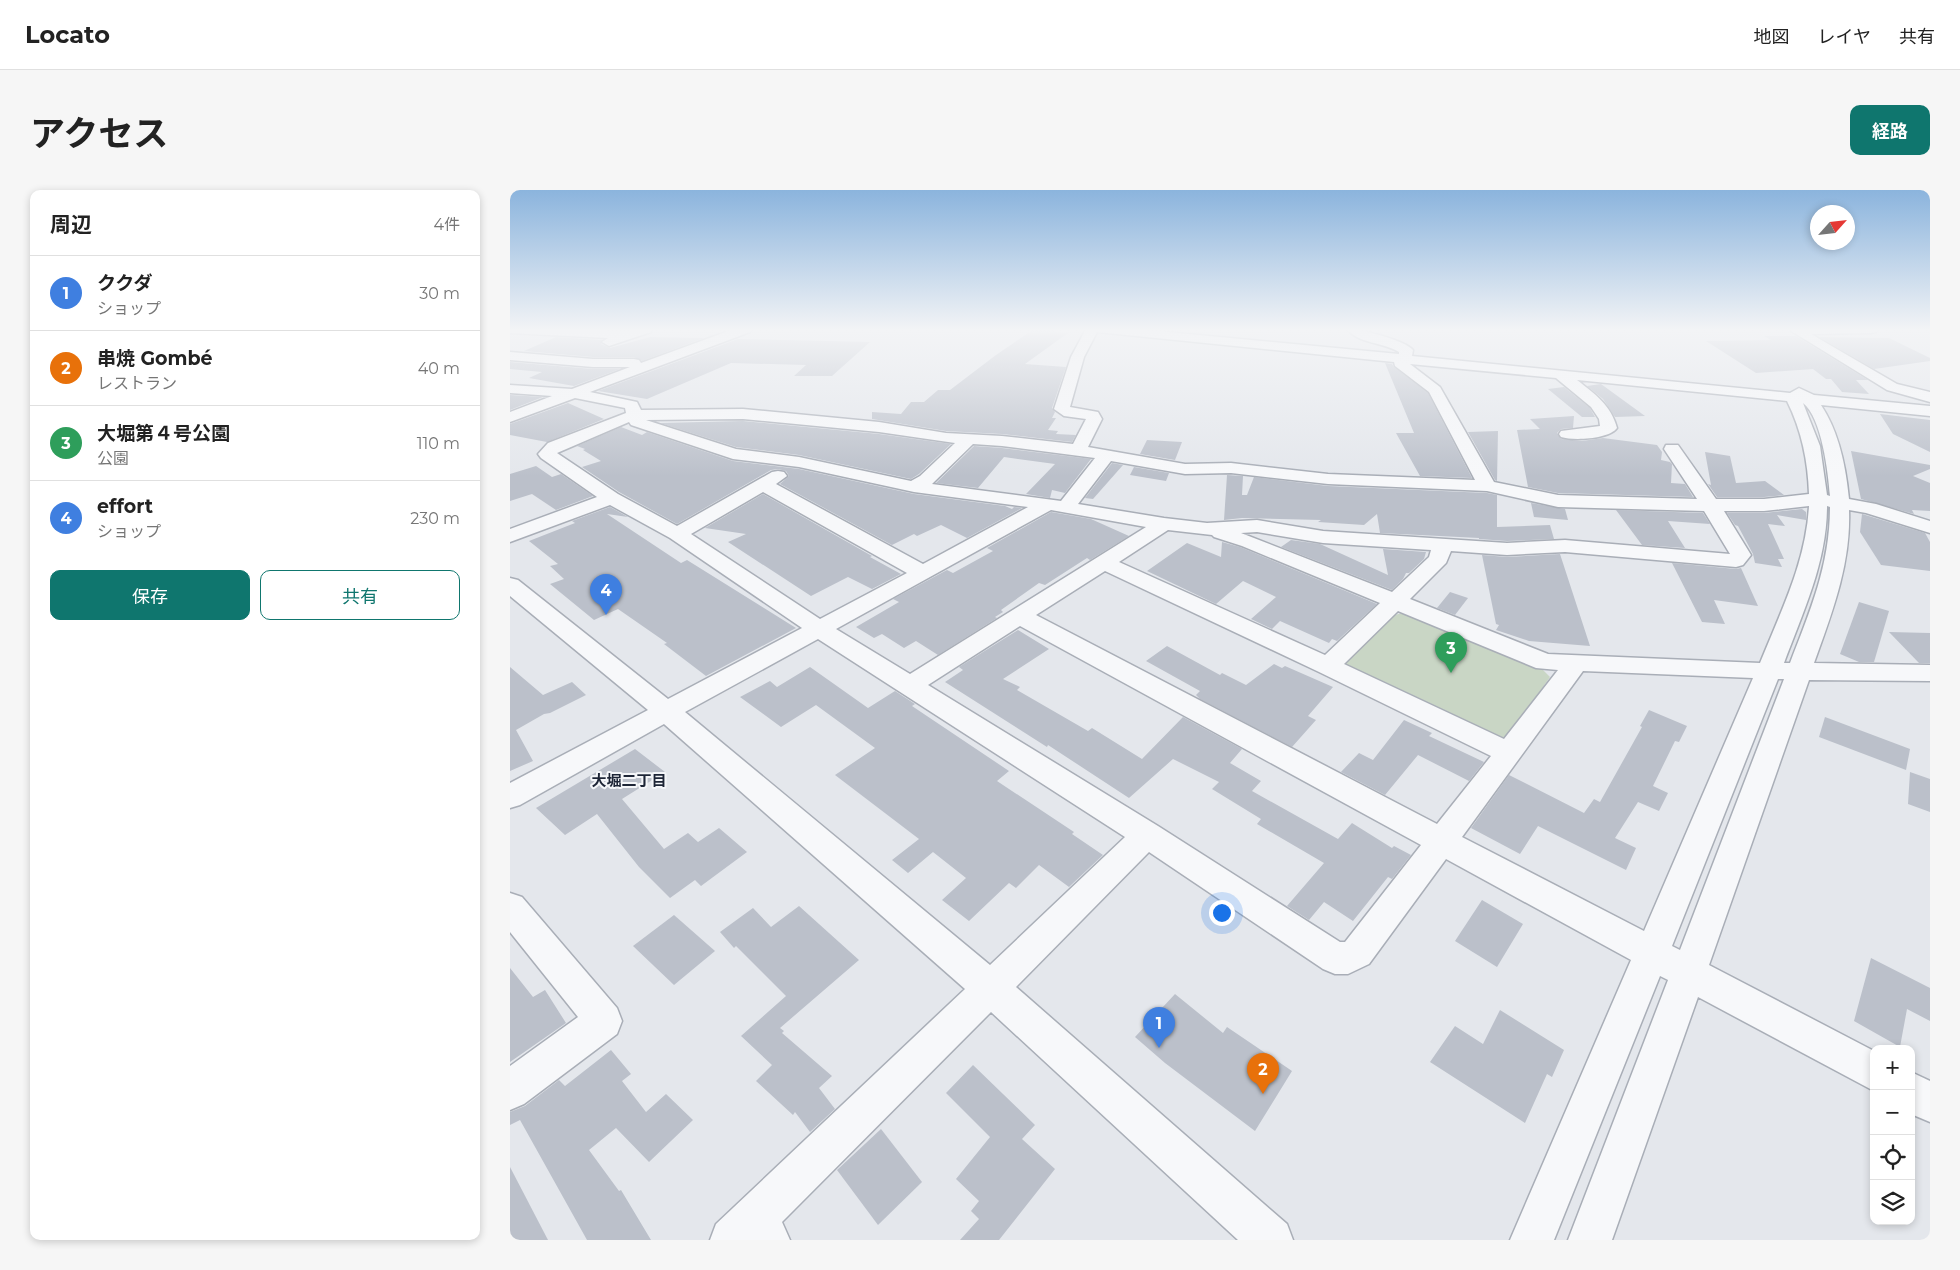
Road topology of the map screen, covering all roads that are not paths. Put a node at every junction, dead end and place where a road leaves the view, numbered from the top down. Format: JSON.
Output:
{"nodes":[{"id":1,"x":612,"y":378,"type":"edge"},
{"id":2,"x":1071,"y":378,"type":"edge"},
{"id":3,"x":1419,"y":378,"type":"edge"},
{"id":4,"x":1565,"y":378,"type":"edge"},
{"id":5,"x":1604,"y":378,"type":"edge"},
{"id":6,"x":1622,"y":378,"type":"edge"},
{"id":7,"x":1877,"y":378,"type":"edge"},
{"id":8,"x":510,"y":388,"type":"edge"},
{"id":9,"x":550,"y":392,"type":"junction"},
{"id":10,"x":572,"y":393,"type":"junction"},
{"id":11,"x":1801,"y":396,"type":"junction"},
{"id":12,"x":1930,"y":397,"type":"edge"},
{"id":13,"x":510,"y":401,"type":"edge"},
{"id":14,"x":1930,"y":406,"type":"edge"},
{"id":15,"x":1930,"y":411,"type":"edge"},
{"id":16,"x":636,"y":415,"type":"junction"},
{"id":17,"x":510,"y":417,"type":"edge"},
{"id":18,"x":1567,"y":434,"type":"dead end"},
{"id":19,"x":969,"y":439,"type":"junction"},
{"id":20,"x":1672,"y":449,"type":"dead end"},
{"id":21,"x":1078,"y":450,"type":"junction"},
{"id":22,"x":1107,"y":455,"type":"junction"},
{"id":23,"x":799,"y":462,"type":"junction"},
{"id":24,"x":764,"y":485,"type":"junction"},
{"id":25,"x":1487,"y":486,"type":"junction"},
{"id":26,"x":914,"y":487,"type":"junction"},
{"id":27,"x":611,"y":498,"type":"junction"},
{"id":28,"x":1828,"y":500,"type":"junction"},
{"id":29,"x":1057,"y":505,"type":"junction"},
{"id":30,"x":1710,"y":505,"type":"junction"},
{"id":31,"x":1164,"y":524,"type":"junction"},
{"id":32,"x":1930,"y":528,"type":"edge"},
{"id":33,"x":1207,"y":529,"type":"junction"},
{"id":34,"x":677,"y":534,"type":"junction"},
{"id":35,"x":510,"y":536,"type":"edge"},
{"id":36,"x":1442,"y":544,"type":"junction"},
{"id":37,"x":1104,"y":563,"type":"junction"},
{"id":38,"x":923,"y":573,"type":"junction"},
{"id":39,"x":510,"y":585,"type":"edge"},
{"id":40,"x":1395,"y":602,"type":"junction"},
{"id":41,"x":1020,"y":616,"type":"junction"},
{"id":42,"x":818,"y":628,"type":"junction"},
{"id":43,"x":1576,"y":664,"type":"junction"},
{"id":44,"x":1328,"y":666,"type":"junction"},
{"id":45,"x":1769,"y":671,"type":"junction"},
{"id":46,"x":1799,"y":671,"type":"junction"},
{"id":47,"x":1930,"y":674,"type":"edge"},
{"id":48,"x":909,"y":686,"type":"junction"},
{"id":49,"x":665,"y":710,"type":"junction"},
{"id":50,"x":1509,"y":752,"type":"junction"},
{"id":51,"x":510,"y":797,"type":"edge"},
{"id":52,"x":1147,"y":836,"type":"junction"},
{"id":53,"x":1443,"y":841,"type":"junction"},
{"id":54,"x":510,"y":907,"type":"edge"},
{"id":55,"x":1652,"y":953,"type":"junction"},
{"id":56,"x":1688,"y":972,"type":"junction"},
{"id":57,"x":990,"y":988,"type":"junction"},
{"id":58,"x":1870,"y":1070,"type":"edge"},
{"id":59,"x":510,"y":1090,"type":"edge"},
{"id":60,"x":1915,"y":1094,"type":"edge"},
{"id":61,"x":1930,"y":1102,"type":"edge"},
{"id":62,"x":751,"y":1233,"type":"edge"},
{"id":63,"x":1271,"y":1240,"type":"edge"},
{"id":64,"x":1532,"y":1240,"type":"edge"},
{"id":65,"x":1590,"y":1240,"type":"edge"}],
"edges":[{"from":1,"to":10,"type":"street"},
{"from":2,"to":21,"type":"street"},
{"from":3,"to":25,"type":"street"},
{"from":4,"to":18,"type":"street"},
{"from":5,"to":11,"type":"street"},
{"from":6,"to":11,"type":"street"},
{"from":7,"to":12,"type":"street"},
{"from":8,"to":9,"type":"street"},
{"from":9,"to":10,"type":"street"},
{"from":9,"to":13,"type":"street"},
{"from":10,"to":16,"type":"street"},
{"from":10,"to":17,"type":"street"},
{"from":11,"to":14,"type":"street"},
{"from":11,"to":15,"type":"street"},
{"from":11,"to":28,"type":"street"},
{"from":16,"to":19,"type":"street"},
{"from":16,"to":23,"type":"street"},
{"from":16,"to":27,"type":"street"},
{"from":19,"to":21,"type":"street"},
{"from":19,"to":26,"type":"street"},
{"from":20,"to":30,"type":"street"},
{"from":21,"to":22,"type":"street"},
{"from":22,"to":25,"type":"street"},
{"from":22,"to":29,"type":"street"},
{"from":23,"to":24,"type":"street"},
{"from":23,"to":26,"type":"street"},
{"from":24,"to":34,"type":"street"},
{"from":24,"to":38,"type":"street"},
{"from":25,"to":30,"type":"street"},
{"from":26,"to":29,"type":"street"},
{"from":27,"to":34,"type":"street"},
{"from":27,"to":35,"type":"street"},
{"from":28,"to":30,"type":"street"},
{"from":28,"to":32,"type":"street"},
{"from":28,"to":45,"type":"street"},
{"from":28,"to":46,"type":"street"},
{"from":29,"to":31,"type":"street"},
{"from":29,"to":38,"type":"street"},
{"from":30,"to":36,"type":"street"},
{"from":31,"to":33,"type":"street"},
{"from":31,"to":37,"type":"street"},
{"from":33,"to":36,"type":"street"},
{"from":33,"to":40,"type":"street"},
{"from":34,"to":42,"type":"street"},
{"from":36,"to":40,"type":"street"},
{"from":37,"to":41,"type":"street"},
{"from":37,"to":44,"type":"street"},
{"from":38,"to":42,"type":"street"},
{"from":39,"to":49,"type":"street"},
{"from":40,"to":43,"type":"street"},
{"from":40,"to":44,"type":"street"},
{"from":41,"to":48,"type":"street"},
{"from":41,"to":53,"type":"street"},
{"from":42,"to":48,"type":"street"},
{"from":42,"to":49,"type":"street"},
{"from":43,"to":45,"type":"street"},
{"from":43,"to":50,"type":"street"},
{"from":44,"to":50,"type":"street"},
{"from":45,"to":46,"type":"street"},
{"from":45,"to":55,"type":"street"},
{"from":46,"to":47,"type":"street"},
{"from":46,"to":56,"type":"street"},
{"from":48,"to":52,"type":"street"},
{"from":49,"to":51,"type":"street"},
{"from":49,"to":57,"type":"street"},
{"from":50,"to":53,"type":"street"},
{"from":52,"to":53,"type":"street"},
{"from":52,"to":57,"type":"street"},
{"from":53,"to":55,"type":"street"},
{"from":54,"to":59,"type":"street"},
{"from":55,"to":56,"type":"street"},
{"from":55,"to":64,"type":"street"},
{"from":56,"to":58,"type":"street"},
{"from":56,"to":65,"type":"street"},
{"from":57,"to":62,"type":"street"},
{"from":57,"to":63,"type":"street"},
{"from":60,"to":61,"type":"street"}]}
